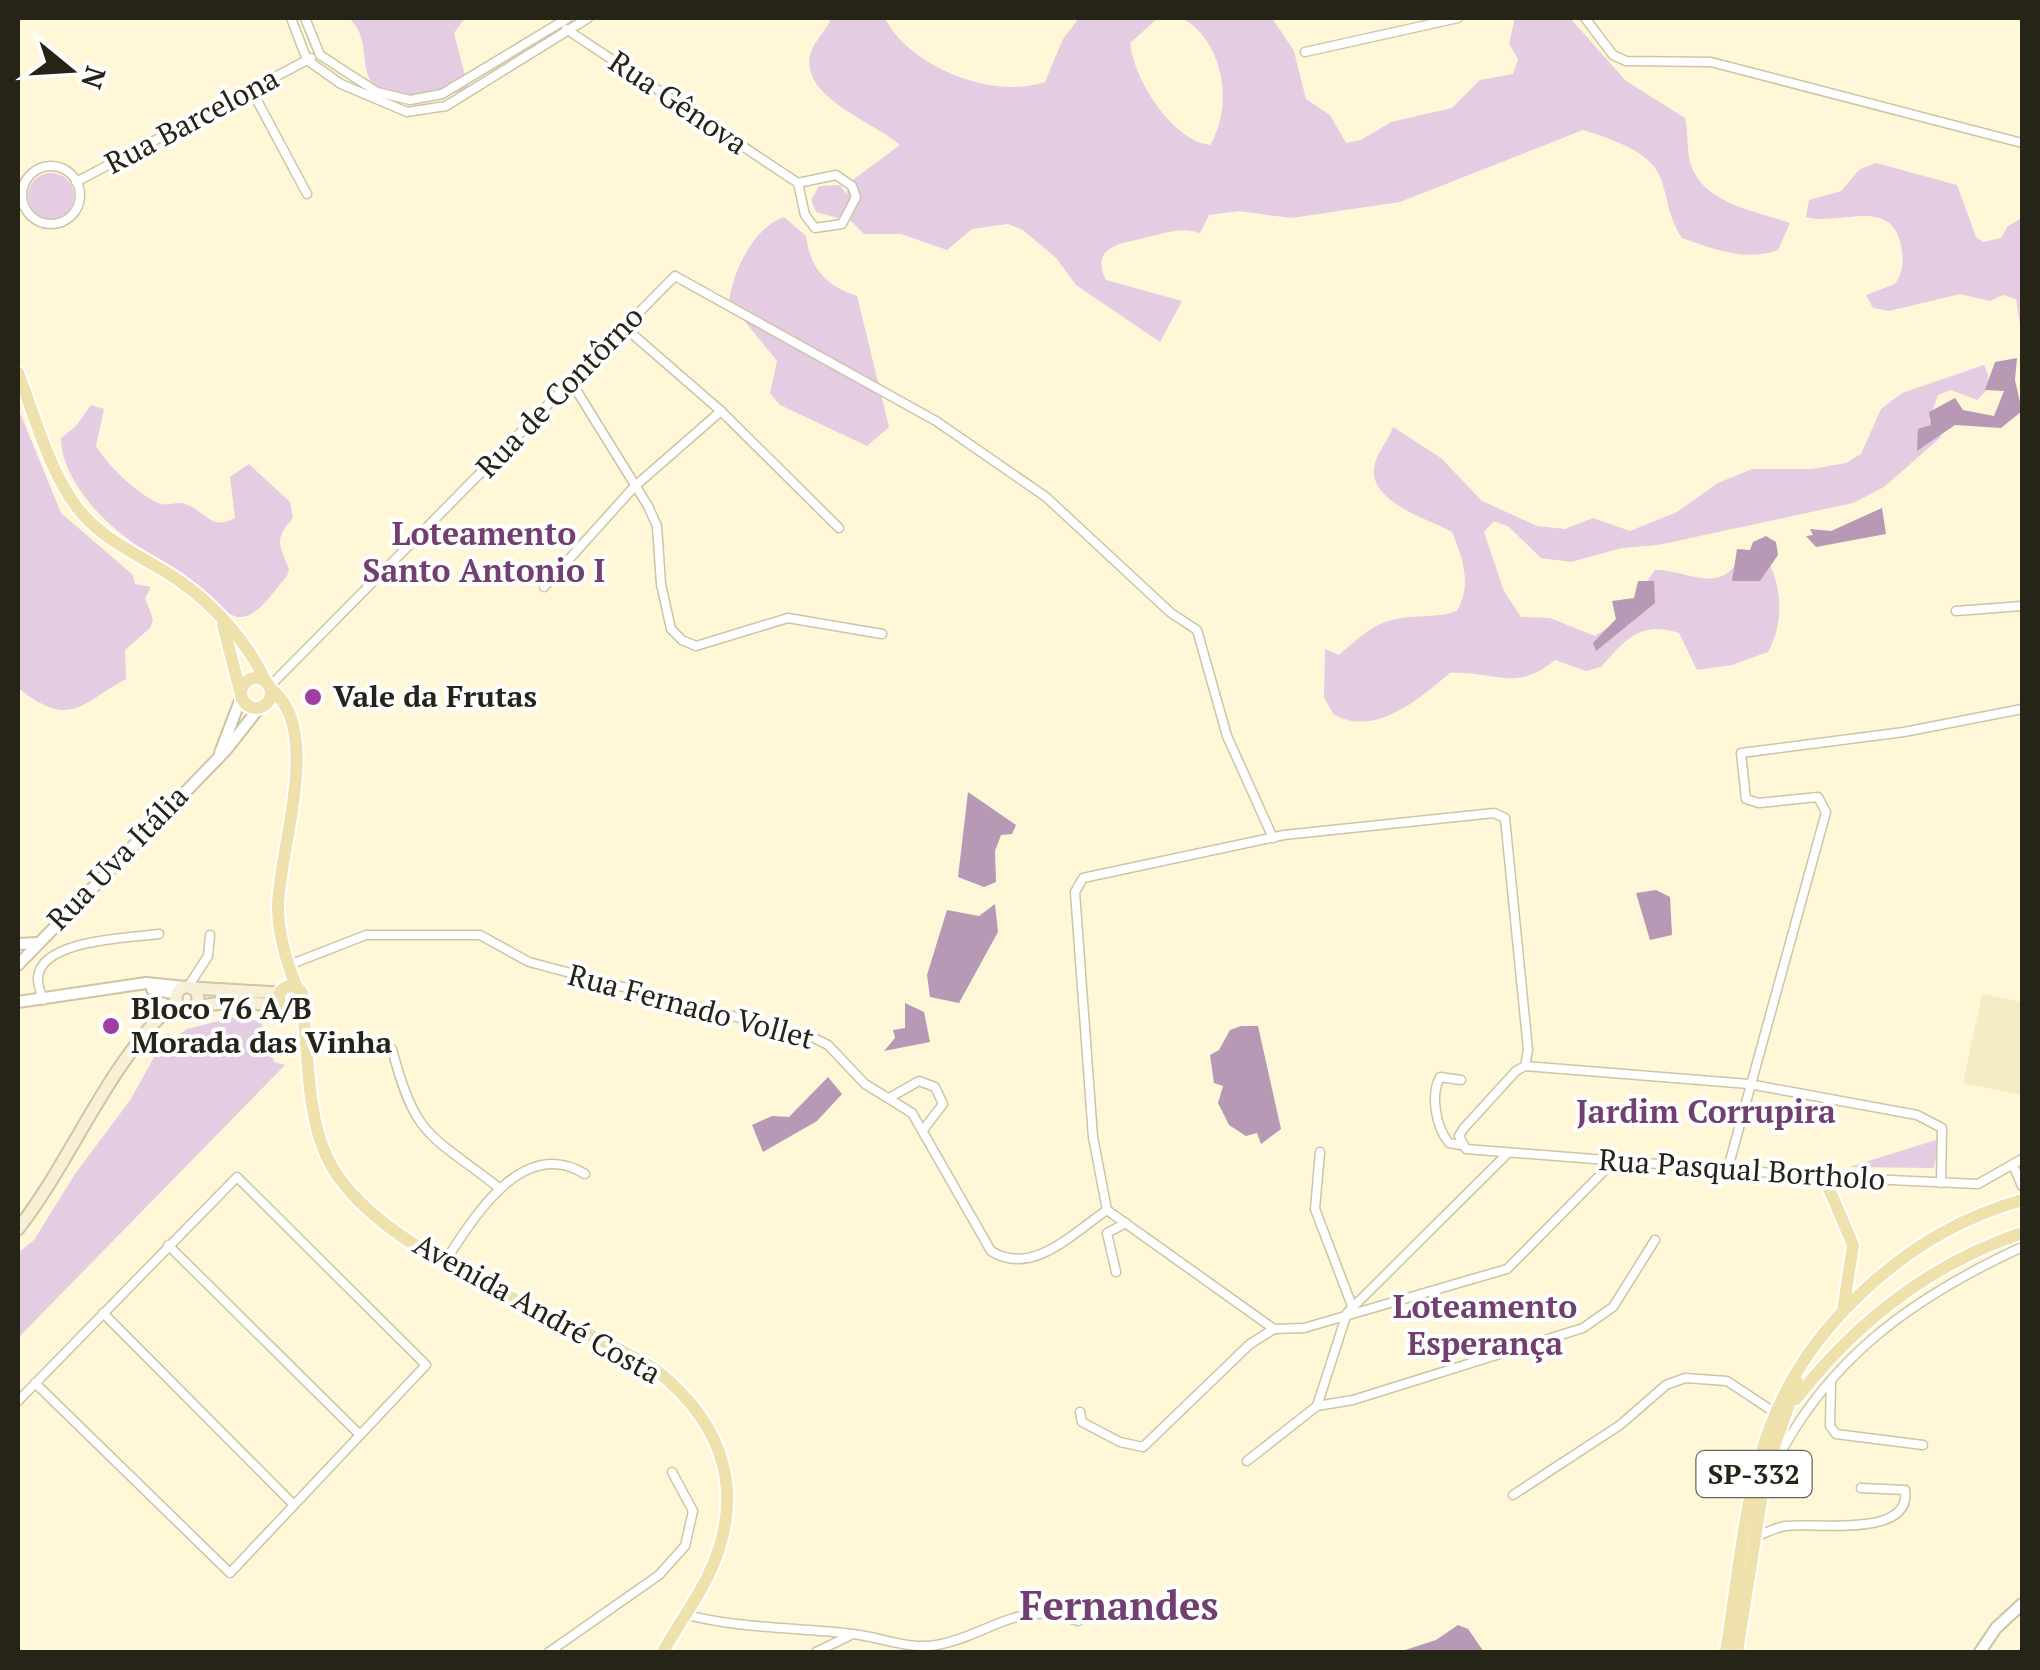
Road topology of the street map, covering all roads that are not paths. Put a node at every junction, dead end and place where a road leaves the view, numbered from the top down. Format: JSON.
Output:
{"nodes":[{"id":1,"x":291,"y":18,"type":"edge"},
{"id":2,"x":305,"y":18,"type":"edge"},
{"id":3,"x":568,"y":18,"type":"edge"},
{"id":4,"x":588,"y":18,"type":"edge"},
{"id":5,"x":1458,"y":18,"type":"edge"},
{"id":6,"x":1585,"y":18,"type":"edge"},
{"id":7,"x":558,"y":24,"type":"junction"},
{"id":8,"x":569,"y":31,"type":"junction"},
{"id":9,"x":1305,"y":52,"type":"dead end"},
{"id":10,"x":320,"y":55,"type":"junction"},
{"id":11,"x":308,"y":60,"type":"junction"},
{"id":12,"x":252,"y":91,"type":"junction"},
{"id":13,"x":2022,"y":142,"type":"edge"},
{"id":14,"x":76,"y":182,"type":"junction"},
{"id":15,"x":798,"y":183,"type":"junction"},
{"id":16,"x":307,"y":194,"type":"dead end"},
{"id":17,"x":623,"y":326,"type":"junction"},
{"id":18,"x":18,"y":373,"type":"edge"},
{"id":19,"x":570,"y":380,"type":"junction"},
{"id":20,"x":721,"y":411,"type":"junction"},
{"id":21,"x":634,"y":487,"type":"junction"},
{"id":22,"x":839,"y":528,"type":"dead end"},
{"id":23,"x":544,"y":587,"type":"dead end"},
{"id":24,"x":2022,"y":606,"type":"edge"},
{"id":25,"x":1956,"y":611,"type":"dead end"},
{"id":26,"x":222,"y":623,"type":"junction"},
{"id":27,"x":882,"y":634,"type":"dead end"},
{"id":28,"x":269,"y":685,"type":"junction"},
{"id":29,"x":241,"y":695,"type":"junction"},
{"id":30,"x":261,"y":708,"type":"junction"},
{"id":31,"x":2022,"y":709,"type":"edge"},
{"id":32,"x":293,"y":725,"type":"junction"},
{"id":33,"x":220,"y":753,"type":"junction"},
{"id":34,"x":1273,"y":838,"type":"junction"},
{"id":35,"x":159,"y":934,"type":"dead end"},
{"id":36,"x":210,"y":935,"type":"dead end"},
{"id":37,"x":38,"y":943,"type":"junction"},
{"id":38,"x":18,"y":944,"type":"edge"},
{"id":39,"x":19,"y":960,"type":"edge"},
{"id":40,"x":289,"y":967,"type":"junction"},
{"id":41,"x":186,"y":996,"type":"junction"},
{"id":42,"x":285,"y":996,"type":"junction"},
{"id":43,"x":21,"y":1000,"type":"edge"},
{"id":44,"x":42,"y":1000,"type":"junction"},
{"id":45,"x":306,"y":1028,"type":"junction"},
{"id":46,"x":392,"y":1049,"type":"dead end"},
{"id":47,"x":1526,"y":1066,"type":"junction"},
{"id":48,"x":1461,"y":1080,"type":"dead end"},
{"id":49,"x":1749,"y":1084,"type":"junction"},
{"id":50,"x":889,"y":1098,"type":"junction"},
{"id":51,"x":924,"y":1130,"type":"junction"},
{"id":52,"x":1463,"y":1147,"type":"junction"},
{"id":53,"x":1320,"y":1152,"type":"dead end"},
{"id":54,"x":1506,"y":1154,"type":"junction"},
{"id":55,"x":2022,"y":1159,"type":"edge"},
{"id":56,"x":1613,"y":1162,"type":"junction"},
{"id":57,"x":2014,"y":1167,"type":"junction"},
{"id":58,"x":1728,"y":1168,"type":"junction"},
{"id":59,"x":585,"y":1174,"type":"dead end"},
{"id":60,"x":1824,"y":1177,"type":"junction"},
{"id":61,"x":1941,"y":1183,"type":"junction"},
{"id":62,"x":2022,"y":1184,"type":"edge"},
{"id":63,"x":498,"y":1187,"type":"junction"},
{"id":64,"x":2022,"y":1200,"type":"edge"},
{"id":65,"x":1107,"y":1210,"type":"junction"},
{"id":66,"x":1126,"y":1223,"type":"junction"},
{"id":67,"x":18,"y":1229,"type":"edge"},
{"id":68,"x":2022,"y":1234,"type":"edge"},
{"id":69,"x":1655,"y":1240,"type":"dead end"},
{"id":70,"x":168,"y":1245,"type":"junction"},
{"id":71,"x":2022,"y":1247,"type":"edge"},
{"id":72,"x":444,"y":1263,"type":"junction"},
{"id":73,"x":1116,"y":1272,"type":"dead end"},
{"id":74,"x":1349,"y":1310,"type":"junction"},
{"id":75,"x":103,"y":1314,"type":"junction"},
{"id":76,"x":1841,"y":1314,"type":"junction"},
{"id":77,"x":1279,"y":1330,"type":"junction"},
{"id":78,"x":1831,"y":1381,"type":"junction"},
{"id":79,"x":35,"y":1383,"type":"junction"},
{"id":80,"x":18,"y":1401,"type":"edge"},
{"id":81,"x":1317,"y":1406,"type":"junction"},
{"id":82,"x":1080,"y":1412,"type":"dead end"},
{"id":83,"x":1778,"y":1414,"type":"junction"},
{"id":84,"x":360,"y":1435,"type":"junction"},
{"id":85,"x":1923,"y":1445,"type":"dead end"},
{"id":86,"x":1246,"y":1461,"type":"dead end"},
{"id":87,"x":672,"y":1472,"type":"dead end"},
{"id":88,"x":1861,"y":1488,"type":"dead end"},
{"id":89,"x":1762,"y":1490,"type":"junction"},
{"id":90,"x":1514,"y":1495,"type":"dead end"},
{"id":91,"x":294,"y":1506,"type":"junction"},
{"id":92,"x":1755,"y":1537,"type":"junction"},
{"id":93,"x":2022,"y":1604,"type":"edge"},
{"id":94,"x":683,"y":1614,"type":"junction"},
{"id":95,"x":1078,"y":1621,"type":"dead end"},
{"id":96,"x":853,"y":1634,"type":"junction"},
{"id":97,"x":549,"y":1652,"type":"edge"},
{"id":98,"x":663,"y":1652,"type":"edge"},
{"id":99,"x":816,"y":1652,"type":"edge"},
{"id":100,"x":1726,"y":1652,"type":"edge"},
{"id":101,"x":1737,"y":1652,"type":"edge"},
{"id":102,"x":1980,"y":1652,"type":"edge"}],
"edges":[{"from":1,"to":11,"type":"street"},
{"from":2,"to":10,"type":"street"},
{"from":3,"to":7,"type":"street"},
{"from":4,"to":8,"type":"street"},
{"from":5,"to":9,"type":"street"},
{"from":6,"to":13,"type":"street"},
{"from":7,"to":8,"type":"street","name":"Rua Gênova"},
{"from":7,"to":10,"type":"street"},
{"from":8,"to":11,"type":"street"},
{"from":8,"to":15,"type":"street","name":"Rua Gênova"},
{"from":10,"to":11,"type":"street","name":"Rua Barcelona"},
{"from":11,"to":12,"type":"street","name":"Rua Barcelona"},
{"from":12,"to":14,"type":"street","name":"Rua Barcelona"},
{"from":12,"to":16,"type":"street"},
{"from":14,"to":14,"type":"street","name":"Rua Barcelona"},
{"from":15,"to":15,"type":"street"},
{"from":17,"to":19,"type":"street","name":"Rua de Contôrno"},
{"from":17,"to":20,"type":"street"},
{"from":17,"to":34,"type":"street","name":"Rua de Contôrno"},
{"from":18,"to":26,"type":"main road"},
{"from":19,"to":21,"type":"street"},
{"from":19,"to":28,"type":"street","name":"Rua de Contôrno"},
{"from":20,"to":21,"type":"street"},
{"from":20,"to":22,"type":"street"},
{"from":21,"to":23,"type":"street"},
{"from":21,"to":27,"type":"street"},
{"from":24,"to":25,"type":"street"},
{"from":26,"to":28,"type":"main road"},
{"from":26,"to":29,"type":"main road"},
{"from":28,"to":29,"type":"main road"},
{"from":28,"to":30,"type":"main road"},
{"from":28,"to":32,"type":"main road"},
{"from":29,"to":30,"type":"main road"},
{"from":29,"to":33,"type":"street","name":"Rua Uva Itália"},
{"from":30,"to":32,"type":"main road"},
{"from":30,"to":33,"type":"street","name":"Rua Uva Itália"},
{"from":31,"to":49,"type":"street"},
{"from":32,"to":40,"type":"main road"},
{"from":33,"to":37,"type":"street","name":"Rua Uva Itália"},
{"from":34,"to":47,"type":"street"},
{"from":34,"to":65,"type":"street"},
{"from":35,"to":44,"type":"street"},
{"from":36,"to":41,"type":"street"},
{"from":37,"to":38,"type":"street"},
{"from":37,"to":39,"type":"street","name":"Rua Uva Itália"},
{"from":40,"to":42,"type":"main road"},
{"from":40,"to":50,"type":"street","name":"Rua Fernado Vollet"},
{"from":41,"to":42,"type":"main road"},
{"from":41,"to":42,"type":"main road"},
{"from":41,"to":44,"type":"street"},
{"from":41,"to":67,"type":"main road"},
{"from":42,"to":45,"type":"main road"},
{"from":42,"to":45,"type":"main road","name":"Avenida André Costa"},
{"from":43,"to":44,"type":"street"},
{"from":45,"to":72,"type":"main road","name":"Avenida André Costa"},
{"from":46,"to":63,"type":"street"},
{"from":47,"to":49,"type":"street"},
{"from":47,"to":52,"type":"street"},
{"from":48,"to":52,"type":"street"},
{"from":49,"to":58,"type":"street"},
{"from":49,"to":61,"type":"street"},
{"from":50,"to":51,"type":"street","name":"Rua Fernado Vollet"},
{"from":50,"to":51,"type":"street"},
{"from":51,"to":65,"type":"street","name":"Rua Fernado Vollet"},
{"from":52,"to":54,"type":"street","name":"Rua Pasqual Bortholo"},
{"from":53,"to":74,"type":"street"},
{"from":54,"to":56,"type":"street","name":"Rua Pasqual Bortholo"},
{"from":54,"to":74,"type":"street"},
{"from":55,"to":57,"type":"street"},
{"from":56,"to":58,"type":"street","name":"Rua Pasqual Bortholo"},
{"from":56,"to":74,"type":"street"},
{"from":57,"to":61,"type":"street","name":"Rua Pasqual Bortholo"},
{"from":57,"to":62,"type":"street"},
{"from":58,"to":60,"type":"street","name":"Rua Pasqual Bortholo"},
{"from":59,"to":63,"type":"street"},
{"from":60,"to":61,"type":"street","name":"Rua Pasqual Bortholo"},
{"from":60,"to":76,"type":"main road"},
{"from":63,"to":72,"type":"street"},
{"from":64,"to":76,"type":"main road","number":"SP-332"},
{"from":65,"to":66,"type":"street"},
{"from":66,"to":73,"type":"street"},
{"from":66,"to":77,"type":"street"},
{"from":68,"to":83,"type":"main road"},
{"from":69,"to":81,"type":"street"},
{"from":70,"to":75,"type":"street"},
{"from":70,"to":84,"type":"street"},
{"from":70,"to":84,"type":"street"},
{"from":71,"to":78,"type":"street"},
{"from":72,"to":94,"type":"main road","name":"Avenida André Costa"},
{"from":74,"to":77,"type":"street"},
{"from":74,"to":81,"type":"street"},
{"from":75,"to":79,"type":"street"},
{"from":75,"to":91,"type":"street"},
{"from":76,"to":83,"type":"main road","number":"SP-332"},
{"from":77,"to":82,"type":"street"},
{"from":78,"to":85,"type":"street"},
{"from":78,"to":89,"type":"street"},
{"from":79,"to":80,"type":"street"},
{"from":79,"to":91,"type":"street"},
{"from":81,"to":86,"type":"street"},
{"from":83,"to":89,"type":"main road","number":"SP-332"},
{"from":83,"to":90,"type":"street"},
{"from":83,"to":100,"type":"main road","number":"SP-332"},
{"from":84,"to":91,"type":"street"},
{"from":87,"to":97,"type":"street"},
{"from":88,"to":92,"type":"street"},
{"from":89,"to":92,"type":"main road","number":"SP-332"},
{"from":92,"to":101,"type":"main road","number":"SP-332"},
{"from":93,"to":102,"type":"street"},
{"from":94,"to":96,"type":"street"},
{"from":94,"to":98,"type":"main road","name":"Avenida André Costa"},
{"from":95,"to":96,"type":"street"},
{"from":96,"to":99,"type":"street"}]}
